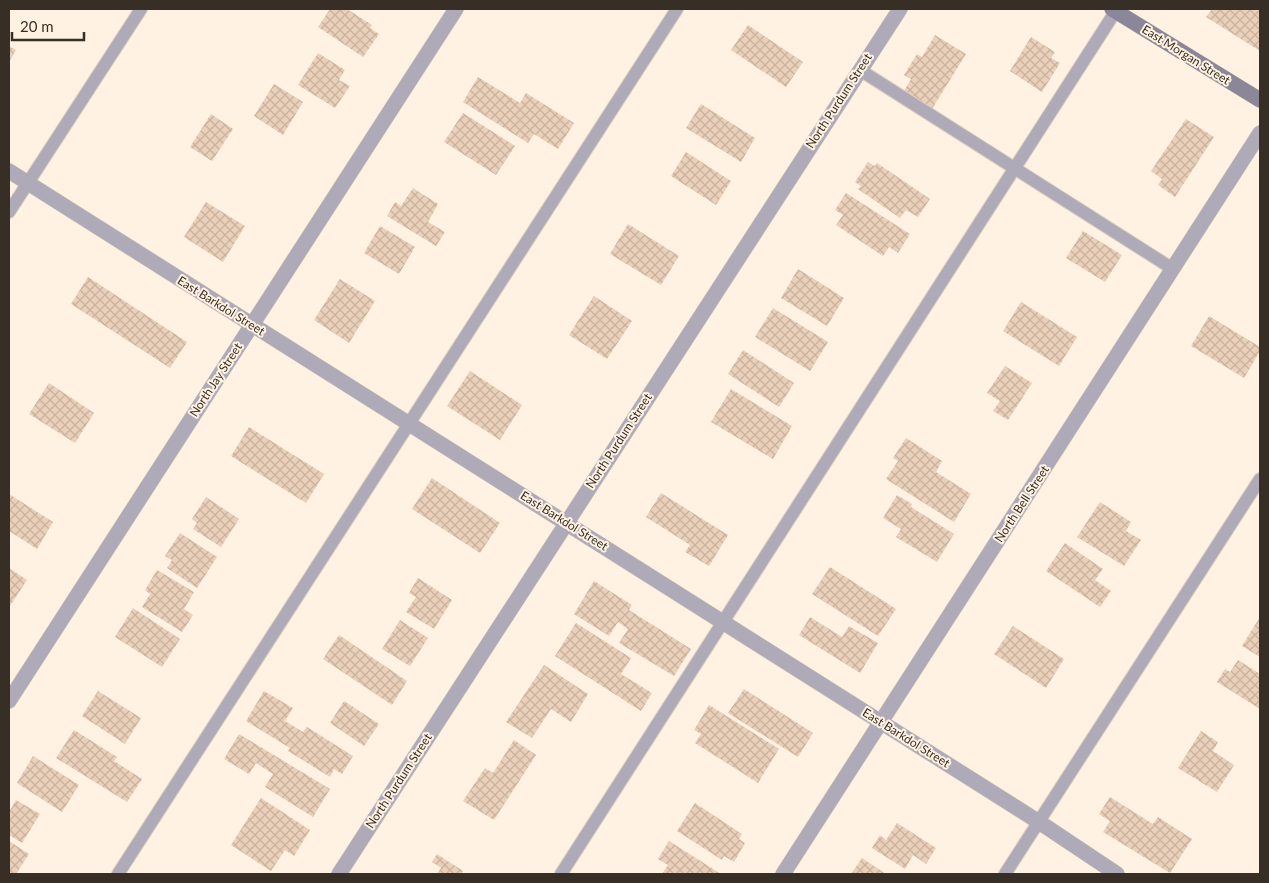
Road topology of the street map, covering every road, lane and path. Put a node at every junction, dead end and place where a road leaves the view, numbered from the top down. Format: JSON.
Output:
{"nodes":[{"id":1,"x":141,"y":9,"type":"edge"},
{"id":2,"x":456,"y":9,"type":"edge"},
{"id":3,"x":677,"y":9,"type":"edge"},
{"id":4,"x":900,"y":9,"type":"edge"},
{"id":5,"x":1115,"y":10,"type":"edge"},
{"id":6,"x":860,"y":70,"type":"junction"},
{"id":7,"x":1260,"y":100,"type":"edge"},
{"id":8,"x":1260,"y":133,"type":"edge"},
{"id":9,"x":1015,"y":168,"type":"junction"},
{"id":10,"x":9,"y":171,"type":"edge"},
{"id":11,"x":27,"y":183,"type":"junction"},
{"id":12,"x":9,"y":212,"type":"edge"},
{"id":13,"x":1173,"y":269,"type":"junction"},
{"id":14,"x":251,"y":325,"type":"junction"},
{"id":15,"x":409,"y":423,"type":"junction"},
{"id":16,"x":1260,"y":478,"type":"edge"},
{"id":17,"x":566,"y":523,"type":"junction"},
{"id":18,"x":724,"y":622,"type":"junction"},
{"id":19,"x":9,"y":700,"type":"edge"},
{"id":20,"x":881,"y":722,"type":"junction"},
{"id":21,"x":1039,"y":822,"type":"junction"},
{"id":22,"x":118,"y":874,"type":"edge"},
{"id":23,"x":339,"y":874,"type":"edge"},
{"id":24,"x":560,"y":874,"type":"edge"},
{"id":25,"x":783,"y":874,"type":"edge"},
{"id":26,"x":1006,"y":874,"type":"edge"},
{"id":27,"x":1117,"y":874,"type":"edge"}],
"edges":[{"from":1,"to":11,"type":"lane"},
{"from":2,"to":14,"type":"street","name":"North Jay Street"},
{"from":3,"to":15,"type":"lane"},
{"from":4,"to":6,"type":"street","name":"North Purdum Street"},
{"from":5,"to":7,"type":"street","name":"East Morgan Street"},
{"from":5,"to":9,"type":"lane"},
{"from":6,"to":9,"type":"lane"},
{"from":6,"to":17,"type":"street","name":"North Purdum Street"},
{"from":8,"to":13,"type":"street","name":"North Bell Street"},
{"from":9,"to":13,"type":"lane"},
{"from":9,"to":18,"type":"lane"},
{"from":10,"to":11,"type":"street","name":"East Barkdol Street"},
{"from":11,"to":12,"type":"lane"},
{"from":11,"to":14,"type":"street","name":"East Barkdol Street"},
{"from":13,"to":20,"type":"street","name":"North Bell Street"},
{"from":14,"to":15,"type":"street","name":"East Barkdol Street"},
{"from":14,"to":19,"type":"street","name":"North Jay Street"},
{"from":15,"to":17,"type":"street","name":"East Barkdol Street"},
{"from":15,"to":22,"type":"lane"},
{"from":16,"to":21,"type":"lane"},
{"from":17,"to":18,"type":"street","name":"East Barkdol Street"},
{"from":17,"to":23,"type":"street","name":"North Purdum Street"},
{"from":18,"to":20,"type":"street","name":"East Barkdol Street"},
{"from":18,"to":24,"type":"lane"},
{"from":20,"to":21,"type":"street","name":"East Barkdol Street"},
{"from":20,"to":25,"type":"street","name":"North Bell Street"},
{"from":21,"to":26,"type":"lane"},
{"from":21,"to":27,"type":"street","name":"East Barkdol Street"}]}
